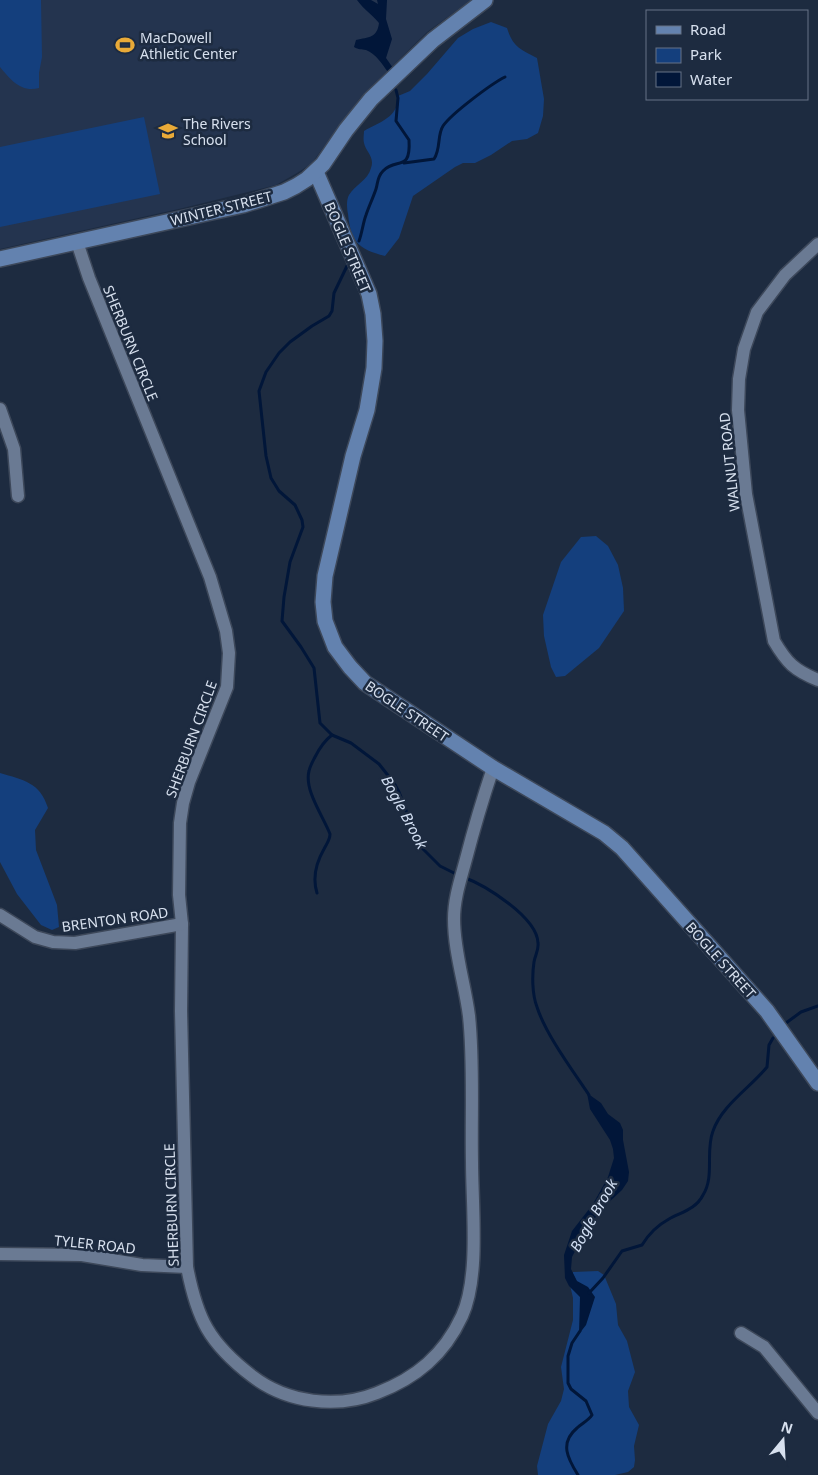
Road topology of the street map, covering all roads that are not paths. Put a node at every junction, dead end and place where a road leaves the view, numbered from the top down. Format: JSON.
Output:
{"nodes":[{"id":1,"x":485,"y":0,"type":"edge"},
{"id":2,"x":316,"y":172,"type":"junction"},
{"id":3,"x":77,"y":242,"type":"junction"},
{"id":4,"x":818,"y":244,"type":"edge"},
{"id":5,"x":0,"y":258,"type":"edge"},
{"id":6,"x":0,"y":409,"type":"edge"},
{"id":7,"x":18,"y":496,"type":"dead end"},
{"id":8,"x":818,"y":680,"type":"edge"},
{"id":9,"x":493,"y":768,"type":"junction"},
{"id":10,"x":0,"y":914,"type":"edge"},
{"id":11,"x":182,"y":924,"type":"junction"},
{"id":12,"x":818,"y":1083,"type":"edge"},
{"id":13,"x":0,"y":1254,"type":"edge"},
{"id":14,"x":187,"y":1267,"type":"junction"},
{"id":15,"x":741,"y":1333,"type":"dead end"},
{"id":16,"x":818,"y":1413,"type":"edge"}],
"edges":[{"from":1,"to":2,"type":"street","name":"WINTER STREET"},
{"from":2,"to":3,"type":"street","name":"WINTER STREET"},
{"from":2,"to":9,"type":"street","name":"BOGLE STREET"},
{"from":3,"to":5,"type":"street","name":"WINTER STREET"},
{"from":3,"to":11,"type":"street","name":"SHERBURN CIRCLE"},
{"from":4,"to":8,"type":"street","name":"WALNUT ROAD"},
{"from":6,"to":7,"type":"street"},
{"from":9,"to":12,"type":"street","name":"BOGLE STREET"},
{"from":9,"to":14,"type":"street","name":"SHERBURN CIRCLE"},
{"from":10,"to":11,"type":"street","name":"BRENTON ROAD"},
{"from":11,"to":14,"type":"street","name":"SHERBURN CIRCLE"},
{"from":13,"to":14,"type":"street","name":"TYLER ROAD"},
{"from":15,"to":16,"type":"street"}]}
